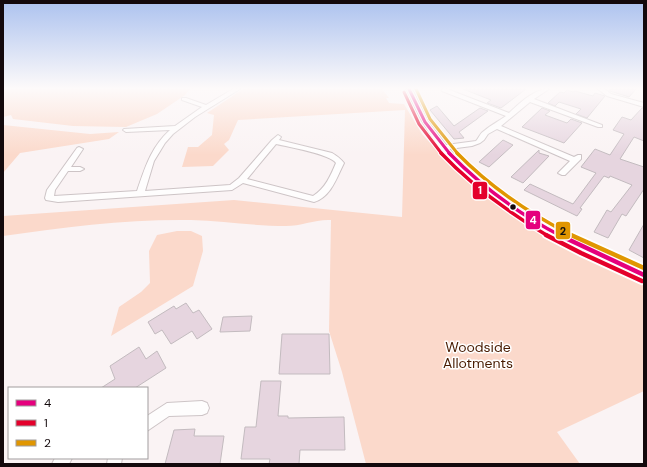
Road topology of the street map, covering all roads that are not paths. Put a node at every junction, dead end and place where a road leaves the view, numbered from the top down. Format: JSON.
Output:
{"nodes":[{"id":1,"x":203,"y":111,"type":"edge"},
{"id":2,"x":419,"y":111,"type":"edge"},
{"id":3,"x":502,"y":111,"type":"edge"},
{"id":4,"x":515,"y":111,"type":"edge"},
{"id":5,"x":561,"y":111,"type":"edge"},
{"id":6,"x":510,"y":114,"type":"junction"},
{"id":7,"x":497,"y":126,"type":"junction"},
{"id":8,"x":178,"y":128,"type":"junction"},
{"id":9,"x":126,"y":130,"type":"dead end"},
{"id":10,"x":595,"y":133,"type":"dead end"},
{"id":11,"x":444,"y":148,"type":"junction"},
{"id":12,"x":79,"y":149,"type":"dead end"},
{"id":13,"x":65,"y":169,"type":"junction"},
{"id":14,"x":80,"y":169,"type":"dead end"},
{"id":15,"x":562,"y":173,"type":"dead end"},
{"id":16,"x":242,"y":180,"type":"junction"},
{"id":17,"x":140,"y":194,"type":"junction"},
{"id":18,"x":644,"y":275,"type":"edge"},
{"id":19,"x":202,"y":408,"type":"dead end"},
{"id":20,"x":148,"y":423,"type":"edge"}],
"edges":[{"from":1,"to":8,"type":"street"},
{"from":2,"to":11,"type":"street"},
{"from":3,"to":6,"type":"street"},
{"from":4,"to":6,"type":"street"},
{"from":5,"to":10,"type":"street"},
{"from":6,"to":7,"type":"street"},
{"from":7,"to":11,"type":"street"},
{"from":7,"to":15,"type":"street"},
{"from":8,"to":9,"type":"street"},
{"from":8,"to":17,"type":"street"},
{"from":11,"to":18,"type":"street"},
{"from":12,"to":13,"type":"street"},
{"from":13,"to":14,"type":"street"},
{"from":13,"to":17,"type":"street"},
{"from":16,"to":16,"type":"street"},
{"from":16,"to":17,"type":"street"},
{"from":19,"to":20,"type":"street"}]}
